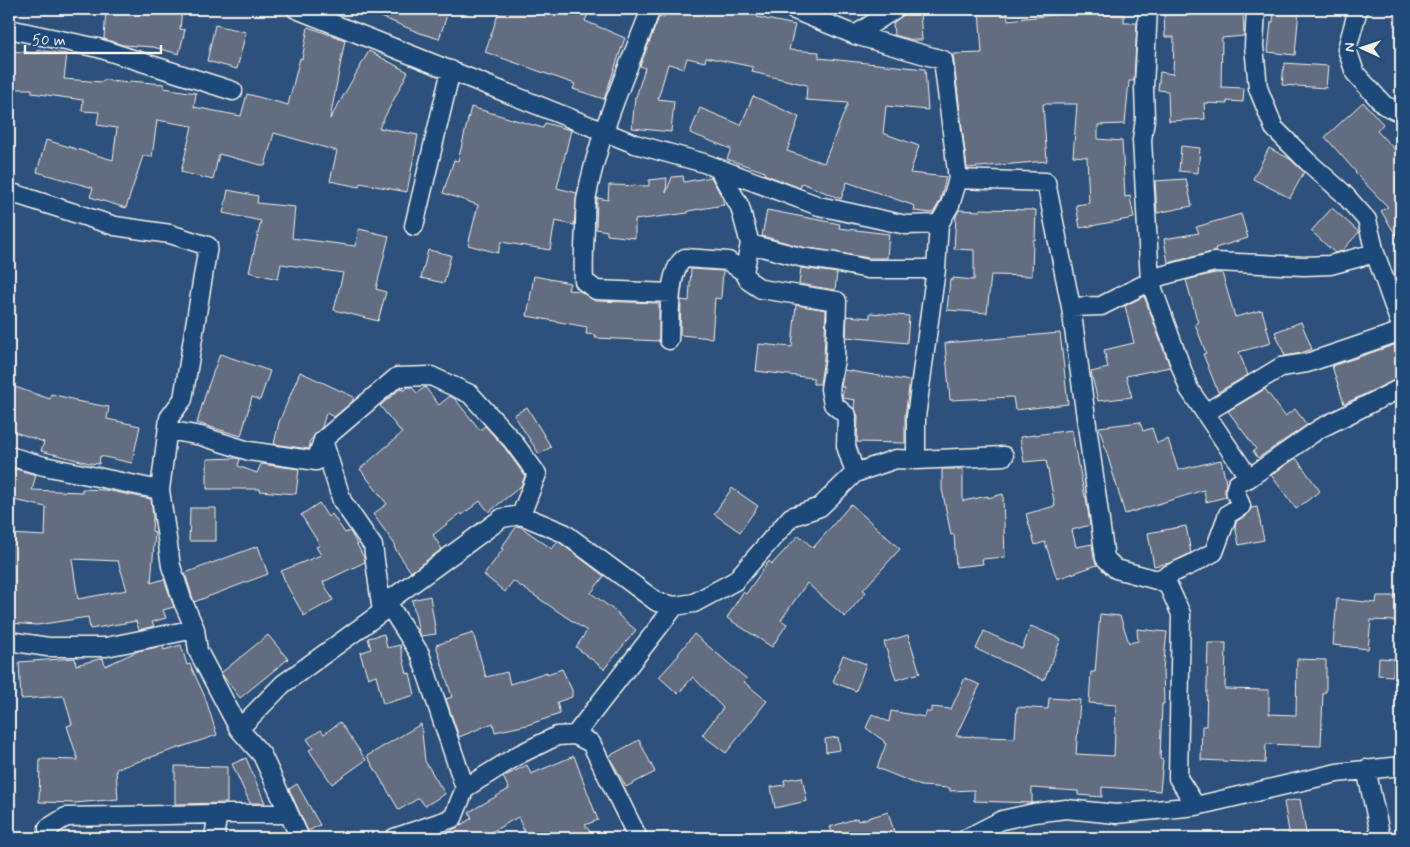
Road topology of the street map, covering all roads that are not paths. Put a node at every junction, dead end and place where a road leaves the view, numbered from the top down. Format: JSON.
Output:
{"nodes":[{"id":1,"x":296,"y":9,"type":"edge"},
{"id":2,"x":651,"y":9,"type":"edge"},
{"id":3,"x":792,"y":9,"type":"edge"},
{"id":4,"x":895,"y":9,"type":"edge"},
{"id":5,"x":1148,"y":9,"type":"edge"},
{"id":6,"x":1256,"y":9,"type":"edge"},
{"id":7,"x":1358,"y":9,"type":"edge"},
{"id":8,"x":9,"y":29,"type":"edge"},
{"id":9,"x":855,"y":35,"type":"junction"},
{"id":10,"x":451,"y":70,"type":"junction"},
{"id":11,"x":233,"y":91,"type":"dead end"},
{"id":12,"x":1401,"y":114,"type":"edge"},
{"id":13,"x":604,"y":131,"type":"junction"},
{"id":14,"x":718,"y":168,"type":"junction"},
{"id":15,"x":958,"y":179,"type":"junction"},
{"id":16,"x":9,"y":192,"type":"edge"},
{"id":17,"x":939,"y":224,"type":"junction"},
{"id":18,"x":414,"y":226,"type":"dead end"},
{"id":19,"x":750,"y":244,"type":"junction"},
{"id":20,"x":1375,"y":253,"type":"junction"},
{"id":21,"x":936,"y":269,"type":"junction"},
{"id":22,"x":744,"y":272,"type":"junction"},
{"id":23,"x":1150,"y":281,"type":"junction"},
{"id":24,"x":671,"y":293,"type":"junction"},
{"id":25,"x":1072,"y":307,"type":"junction"},
{"id":26,"x":1401,"y":326,"type":"edge"},
{"id":27,"x":1401,"y":333,"type":"edge"},
{"id":28,"x":669,"y":340,"type":"dead end"},
{"id":29,"x":1401,"y":388,"type":"edge"},
{"id":30,"x":1205,"y":413,"type":"junction"},
{"id":31,"x":168,"y":430,"type":"junction"},
{"id":32,"x":323,"y":440,"type":"junction"},
{"id":33,"x":9,"y":456,"type":"edge"},
{"id":34,"x":1004,"y":456,"type":"dead end"},
{"id":35,"x":916,"y":460,"type":"junction"},
{"id":36,"x":855,"y":473,"type":"junction"},
{"id":37,"x":1249,"y":478,"type":"junction"},
{"id":38,"x":160,"y":490,"type":"junction"},
{"id":39,"x":521,"y":515,"type":"junction"},
{"id":40,"x":1157,"y":580,"type":"junction"},
{"id":41,"x":675,"y":606,"type":"junction"},
{"id":42,"x":384,"y":607,"type":"junction"},
{"id":43,"x":195,"y":629,"type":"junction"},
{"id":44,"x":9,"y":640,"type":"edge"},
{"id":45,"x":239,"y":729,"type":"junction"},
{"id":46,"x":575,"y":735,"type":"junction"},
{"id":47,"x":1401,"y":766,"type":"edge"},
{"id":48,"x":1366,"y":769,"type":"junction"},
{"id":49,"x":466,"y":788,"type":"junction"},
{"id":50,"x":1196,"y":806,"type":"junction"},
{"id":51,"x":218,"y":814,"type":"junction"},
{"id":52,"x":289,"y":814,"type":"junction"},
{"id":53,"x":49,"y":838,"type":"edge"},
{"id":54,"x":216,"y":838,"type":"edge"},
{"id":55,"x":300,"y":838,"type":"edge"},
{"id":56,"x":394,"y":838,"type":"edge"},
{"id":57,"x":638,"y":838,"type":"edge"},
{"id":58,"x":967,"y":838,"type":"edge"},
{"id":59,"x":1381,"y":838,"type":"edge"}],
"edges":[{"from":1,"to":10,"type":"street"},
{"from":2,"to":13,"type":"street"},
{"from":3,"to":9,"type":"street"},
{"from":4,"to":9,"type":"street"},
{"from":5,"to":23,"type":"street"},
{"from":6,"to":20,"type":"street"},
{"from":7,"to":12,"type":"street"},
{"from":8,"to":11,"type":"street"},
{"from":9,"to":15,"type":"street"},
{"from":10,"to":13,"type":"street"},
{"from":10,"to":18,"type":"street"},
{"from":13,"to":14,"type":"street"},
{"from":13,"to":24,"type":"street"},
{"from":14,"to":17,"type":"street"},
{"from":14,"to":19,"type":"street"},
{"from":15,"to":17,"type":"street"},
{"from":15,"to":25,"type":"street"},
{"from":16,"to":31,"type":"street"},
{"from":17,"to":21,"type":"street"},
{"from":19,"to":21,"type":"street"},
{"from":19,"to":22,"type":"street"},
{"from":20,"to":23,"type":"street"},
{"from":20,"to":26,"type":"street"},
{"from":21,"to":35,"type":"street"},
{"from":22,"to":24,"type":"street"},
{"from":22,"to":36,"type":"street"},
{"from":23,"to":25,"type":"street"},
{"from":23,"to":30,"type":"street"},
{"from":24,"to":28,"type":"street"},
{"from":25,"to":40,"type":"street"},
{"from":27,"to":30,"type":"street"},
{"from":29,"to":37,"type":"street"},
{"from":30,"to":37,"type":"street"},
{"from":31,"to":32,"type":"street"},
{"from":31,"to":38,"type":"street"},
{"from":32,"to":39,"type":"street"},
{"from":32,"to":42,"type":"street"},
{"from":33,"to":38,"type":"street"},
{"from":34,"to":35,"type":"street"},
{"from":35,"to":36,"type":"street"},
{"from":36,"to":41,"type":"street"},
{"from":37,"to":40,"type":"street"},
{"from":38,"to":43,"type":"street"},
{"from":39,"to":41,"type":"street"},
{"from":39,"to":42,"type":"street"},
{"from":40,"to":50,"type":"street"},
{"from":41,"to":46,"type":"street"},
{"from":42,"to":45,"type":"street"},
{"from":42,"to":49,"type":"street"},
{"from":43,"to":44,"type":"street"},
{"from":43,"to":45,"type":"street"},
{"from":45,"to":52,"type":"street"},
{"from":46,"to":49,"type":"street"},
{"from":46,"to":57,"type":"street"},
{"from":47,"to":48,"type":"street"},
{"from":48,"to":50,"type":"street"},
{"from":48,"to":59,"type":"street"},
{"from":49,"to":56,"type":"street"},
{"from":50,"to":58,"type":"street"},
{"from":51,"to":52,"type":"street"},
{"from":51,"to":53,"type":"street"},
{"from":51,"to":54,"type":"street"},
{"from":52,"to":55,"type":"street"}]}
